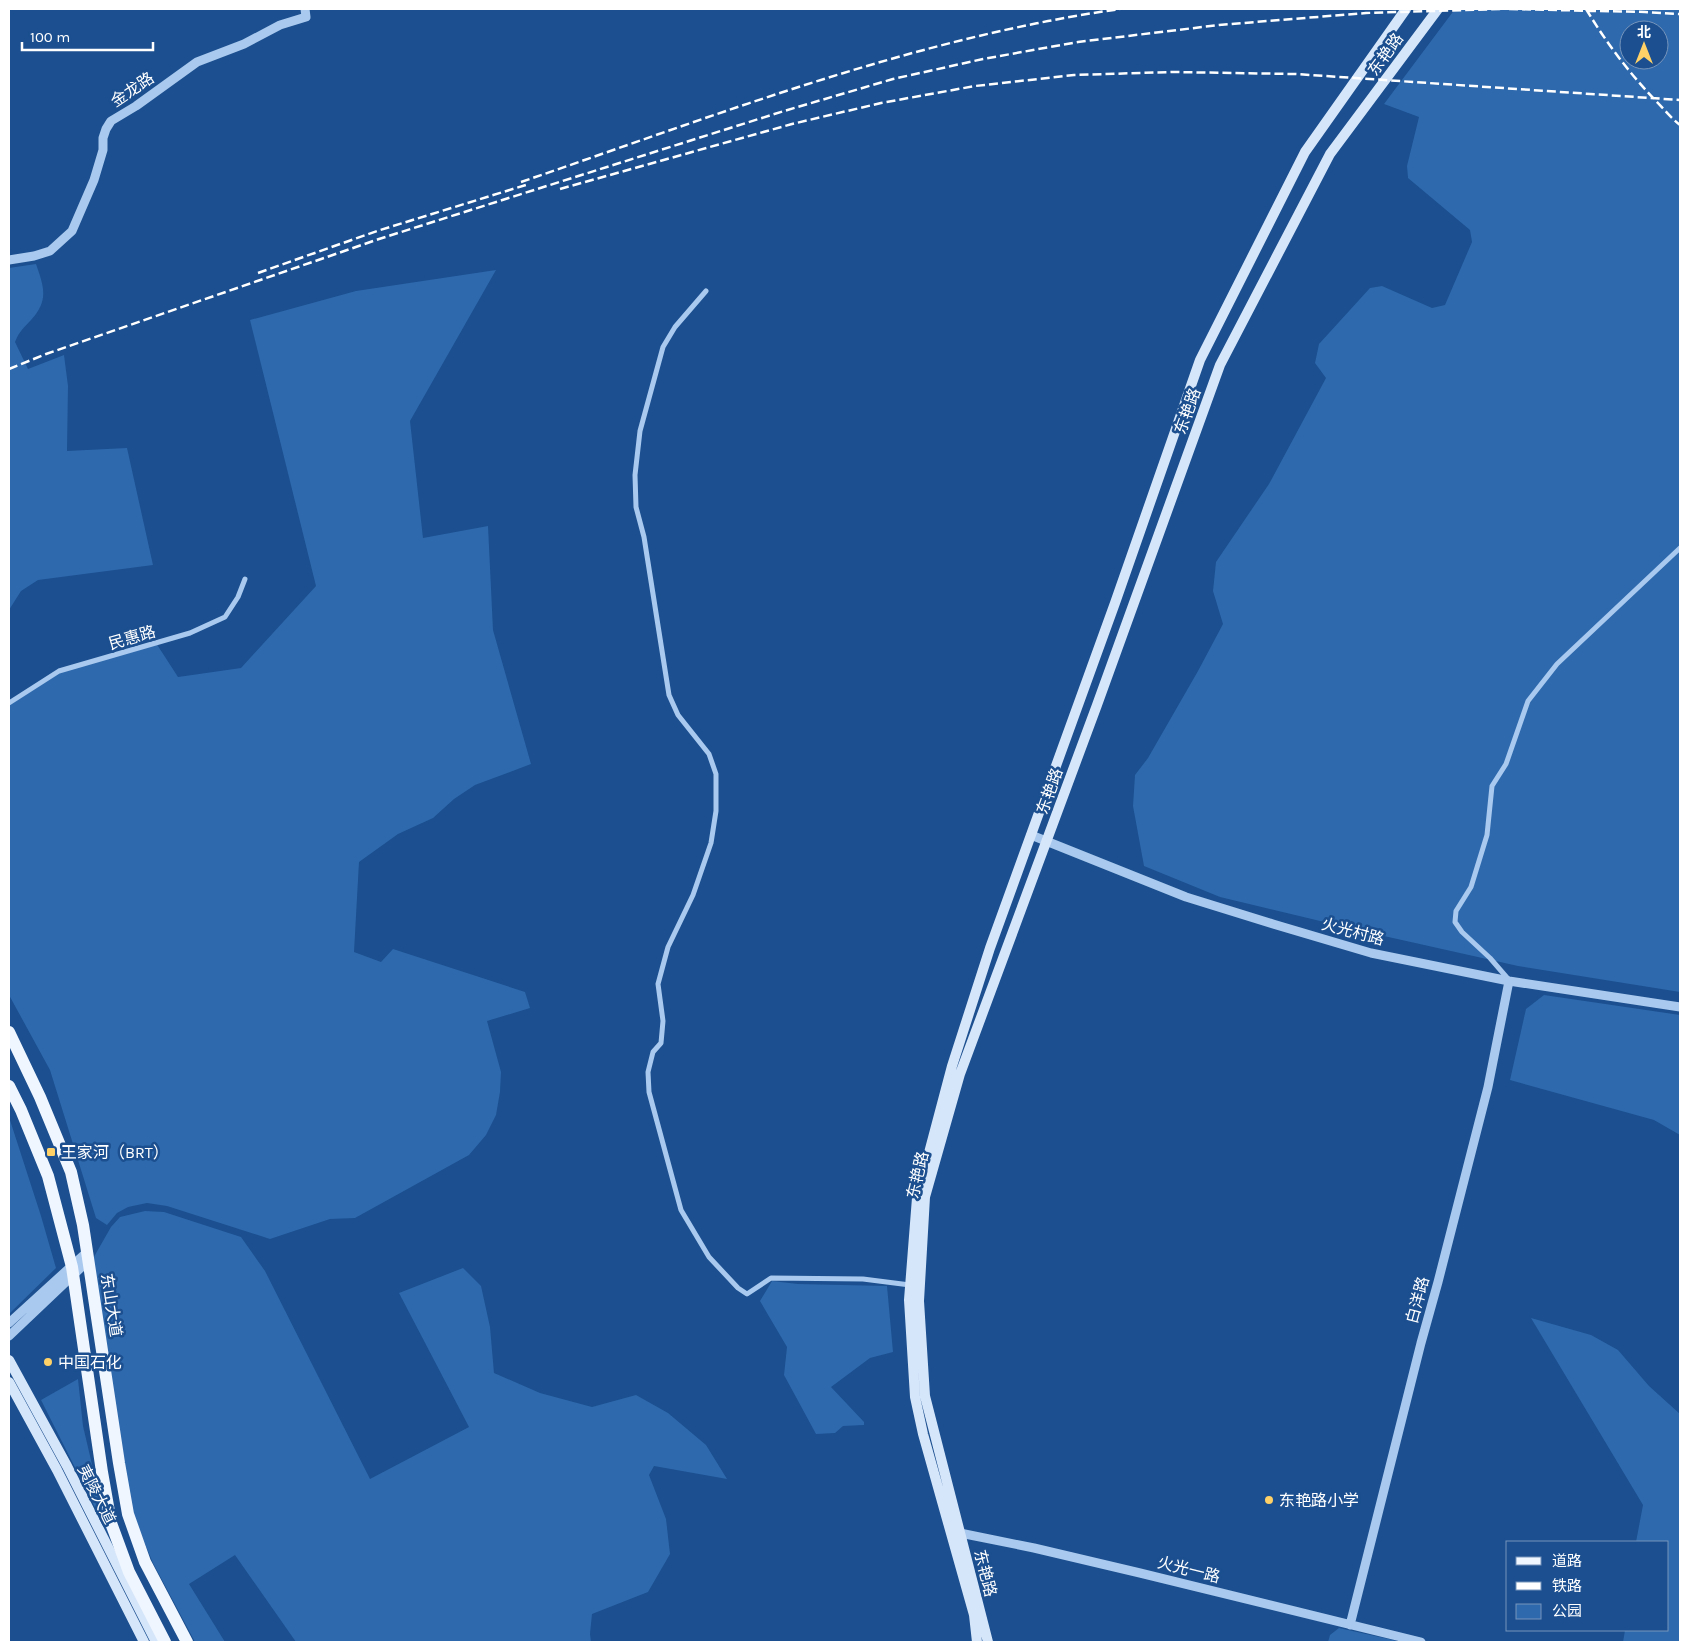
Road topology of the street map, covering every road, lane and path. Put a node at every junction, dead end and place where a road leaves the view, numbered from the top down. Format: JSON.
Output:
{"nodes":[{"id":1,"x":305,"y":9,"type":"edge"},
{"id":2,"x":1406,"y":9,"type":"edge"},
{"id":3,"x":1438,"y":9,"type":"edge"},
{"id":4,"x":9,"y":260,"type":"edge"},
{"id":5,"x":706,"y":291,"type":"dead end"},
{"id":6,"x":1680,"y":548,"type":"edge"},
{"id":7,"x":245,"y":579,"type":"dead end"},
{"id":8,"x":9,"y":703,"type":"edge"},
{"id":9,"x":1031,"y":836,"type":"junction"},
{"id":10,"x":1046,"y":842,"type":"junction"},
{"id":11,"x":1509,"y":981,"type":"junction"},
{"id":12,"x":1680,"y":1007,"type":"edge"},
{"id":13,"x":9,"y":1032,"type":"edge"},
{"id":14,"x":9,"y":1086,"type":"edge"},
{"id":15,"x":88,"y":1257,"type":"junction"},
{"id":16,"x":72,"y":1271,"type":"junction"},
{"id":17,"x":910,"y":1285,"type":"junction"},
{"id":18,"x":9,"y":1323,"type":"edge"},
{"id":19,"x":9,"y":1336,"type":"edge"},
{"id":20,"x":9,"y":1360,"type":"edge"},
{"id":21,"x":9,"y":1382,"type":"edge"},
{"id":22,"x":950,"y":1531,"type":"junction"},
{"id":23,"x":960,"y":1533,"type":"junction"},
{"id":24,"x":1350,"y":1625,"type":"junction"},
{"id":25,"x":144,"y":1642,"type":"edge"},
{"id":26,"x":156,"y":1642,"type":"edge"},
{"id":27,"x":165,"y":1642,"type":"edge"},
{"id":28,"x":187,"y":1642,"type":"edge"},
{"id":29,"x":978,"y":1642,"type":"edge"},
{"id":30,"x":988,"y":1642,"type":"edge"},
{"id":31,"x":1421,"y":1642,"type":"edge"}],
"edges":[{"from":1,"to":4,"type":"street","name":"金龙路"},
{"from":2,"to":9,"type":"main road","name":"东艳路"},
{"from":3,"to":10,"type":"main road","name":"东艳路"},
{"from":5,"to":17,"type":"street"},
{"from":6,"to":11,"type":"street"},
{"from":7,"to":8,"type":"street","name":"民惠路"},
{"from":9,"to":10,"type":"street","name":"火光村路"},
{"from":9,"to":17,"type":"main road","name":"东艳路"},
{"from":10,"to":11,"type":"street","name":"火光村路"},
{"from":10,"to":23,"type":"main road","name":"东艳路"},
{"from":11,"to":12,"type":"street","name":"火光村路"},
{"from":11,"to":24,"type":"street","name":"白洋路"},
{"from":13,"to":15,"type":"main road","name":"东山大道"},
{"from":14,"to":16,"type":"main road","name":"东山大道"},
{"from":15,"to":16,"type":"street"},
{"from":15,"to":28,"type":"main road","name":"东山大道"},
{"from":16,"to":18,"type":"street"},
{"from":16,"to":19,"type":"street"},
{"from":16,"to":27,"type":"main road","name":"东山大道"},
{"from":17,"to":22,"type":"main road","name":"东艳路"},
{"from":20,"to":26,"type":"main road","name":"夷陵大道"},
{"from":21,"to":25,"type":"main road","name":"夷陵大道"},
{"from":22,"to":23,"type":"street","name":"火光一路"},
{"from":22,"to":29,"type":"main road","name":"东艳路"},
{"from":23,"to":24,"type":"street","name":"火光一路"},
{"from":23,"to":30,"type":"main road","name":"东艳路"},
{"from":24,"to":31,"type":"street","name":"火光一路"}]}
